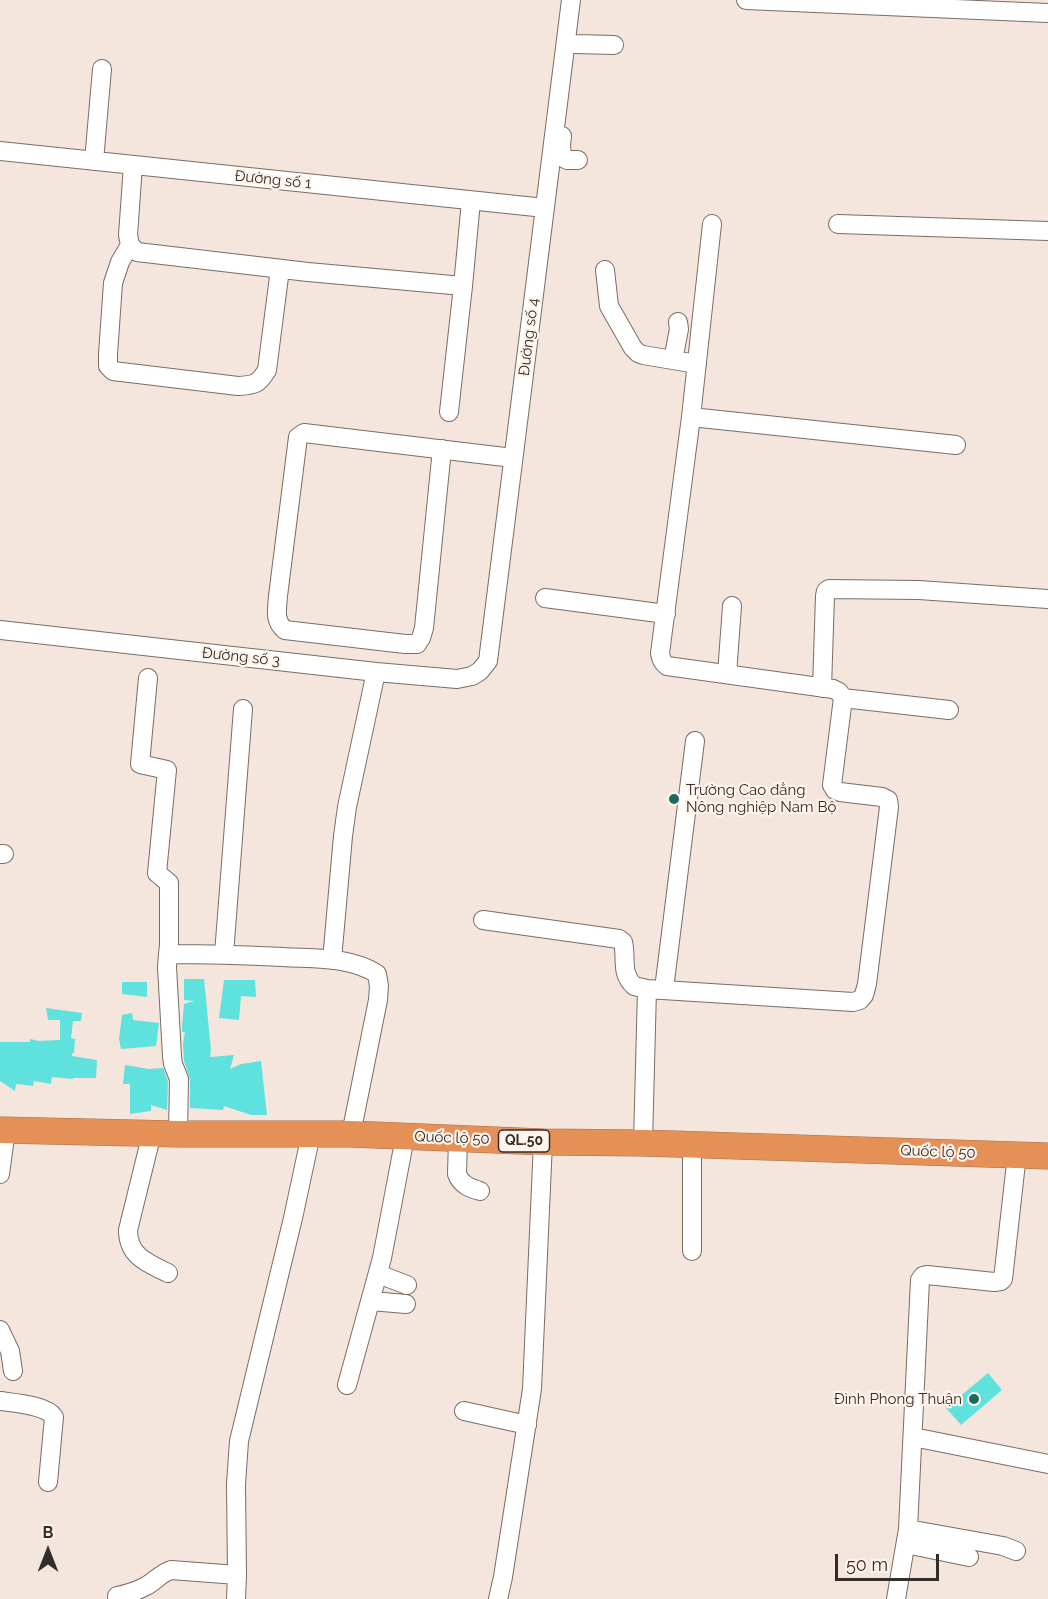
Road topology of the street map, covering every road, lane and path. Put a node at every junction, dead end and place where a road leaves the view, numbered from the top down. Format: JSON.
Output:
{"nodes":[{"id":1,"x":571,"y":0,"type":"edge"},
{"id":2,"x":580,"y":0,"type":"edge"},
{"id":3,"x":746,"y":0,"type":"edge"},
{"id":4,"x":816,"y":2,"type":"edge"},
{"id":5,"x":871,"y":2,"type":"edge"},
{"id":6,"x":1048,"y":13,"type":"edge"},
{"id":7,"x":575,"y":44,"type":"junction"},
{"id":8,"x":614,"y":45,"type":"dead end"},
{"id":9,"x":102,"y":69,"type":"dead end"},
{"id":10,"x":0,"y":151,"type":"edge"},
{"id":11,"x":578,"y":160,"type":"dead end"},
{"id":12,"x":94,"y":161,"type":"junction"},
{"id":13,"x":133,"y":165,"type":"junction"},
{"id":14,"x":471,"y":201,"type":"junction"},
{"id":15,"x":545,"y":208,"type":"junction"},
{"id":16,"x":712,"y":224,"type":"dead end"},
{"id":17,"x":838,"y":224,"type":"dead end"},
{"id":18,"x":1048,"y":231,"type":"edge"},
{"id":19,"x":130,"y":245,"type":"junction"},
{"id":20,"x":280,"y":269,"type":"junction"},
{"id":21,"x":605,"y":270,"type":"dead end"},
{"id":22,"x":463,"y":286,"type":"junction"},
{"id":23,"x":678,"y":322,"type":"dead end"},
{"id":24,"x":673,"y":360,"type":"junction"},
{"id":25,"x":697,"y":364,"type":"junction"},
{"id":26,"x":450,"y":412,"type":"dead end"},
{"id":27,"x":691,"y":417,"type":"junction"},
{"id":28,"x":956,"y":445,"type":"dead end"},
{"id":29,"x":442,"y":449,"type":"junction"},
{"id":30,"x":513,"y":458,"type":"junction"},
{"id":31,"x":545,"y":598,"type":"dead end"},
{"id":32,"x":1048,"y":599,"type":"edge"},
{"id":33,"x":732,"y":606,"type":"dead end"},
{"id":34,"x":666,"y":614,"type":"junction"},
{"id":35,"x":0,"y":630,"type":"edge"},
{"id":36,"x":480,"y":671,"type":"joint"},
{"id":37,"x":375,"y":672,"type":"junction"},
{"id":38,"x":727,"y":674,"type":"junction"},
{"id":39,"x":148,"y":678,"type":"dead end"},
{"id":40,"x":822,"y":688,"type":"junction"},
{"id":41,"x":843,"y":698,"type":"junction"},
{"id":42,"x":243,"y":709,"type":"dead end"},
{"id":43,"x":949,"y":710,"type":"dead end"},
{"id":44,"x":695,"y":741,"type":"dead end"},
{"id":45,"x":483,"y":920,"type":"dead end"},
{"id":46,"x":168,"y":954,"type":"junction"},
{"id":47,"x":224,"y":954,"type":"junction"},
{"id":48,"x":332,"y":960,"type":"junction"},
{"id":49,"x":655,"y":989,"type":"junction"},
{"id":50,"x":3,"y":1130,"type":"edge"},
{"id":51,"x":152,"y":1133,"type":"junction"},
{"id":52,"x":178,"y":1134,"type":"junction"},
{"id":53,"x":311,"y":1134,"type":"junction"},
{"id":54,"x":351,"y":1134,"type":"junction"},
{"id":55,"x":405,"y":1137,"type":"junction"},
{"id":56,"x":458,"y":1138,"type":"junction"},
{"id":57,"x":543,"y":1142,"type":"junction"},
{"id":58,"x":643,"y":1143,"type":"junction"},
{"id":59,"x":692,"y":1145,"type":"junction"},
{"id":60,"x":1017,"y":1154,"type":"junction"},
{"id":61,"x":1048,"y":1156,"type":"edge"},
{"id":62,"x":0,"y":1174,"type":"edge"},
{"id":63,"x":480,"y":1191,"type":"dead end"},
{"id":64,"x":692,"y":1251,"type":"dead end"},
{"id":65,"x":168,"y":1273,"type":"dead end"},
{"id":66,"x":378,"y":1274,"type":"junction"},
{"id":67,"x":407,"y":1285,"type":"dead end"},
{"id":68,"x":371,"y":1301,"type":"junction"},
{"id":69,"x":405,"y":1304,"type":"dead end"},
{"id":70,"x":0,"y":1329,"type":"edge"},
{"id":71,"x":13,"y":1371,"type":"dead end"},
{"id":72,"x":347,"y":1385,"type":"dead end"},
{"id":73,"x":0,"y":1401,"type":"edge"},
{"id":74,"x":464,"y":1411,"type":"dead end"},
{"id":75,"x":527,"y":1425,"type":"junction"},
{"id":76,"x":913,"y":1437,"type":"junction"},
{"id":77,"x":1048,"y":1464,"type":"edge"},
{"id":78,"x":48,"y":1482,"type":"dead end"},
{"id":79,"x":907,"y":1536,"type":"junction"},
{"id":80,"x":1016,"y":1551,"type":"dead end"},
{"id":81,"x":969,"y":1557,"type":"dead end"},
{"id":82,"x":237,"y":1575,"type":"junction"},
{"id":83,"x":117,"y":1596,"type":"dead end"},
{"id":84,"x":236,"y":1599,"type":"edge"},
{"id":85,"x":498,"y":1599,"type":"edge"},
{"id":86,"x":896,"y":1599,"type":"edge"}],
"edges":[{"from":1,"to":15,"type":"street","name":"Đường số 4"},
{"from":2,"to":7,"type":"street"},
{"from":3,"to":4,"type":"street"},
{"from":4,"to":5,"type":"street"},
{"from":5,"to":6,"type":"street"},
{"from":7,"to":8,"type":"street"},
{"from":7,"to":11,"type":"street"},
{"from":9,"to":12,"type":"street"},
{"from":10,"to":12,"type":"street","name":"Đường số 1"},
{"from":12,"to":13,"type":"street","name":"Đường số 1"},
{"from":13,"to":14,"type":"street","name":"Đường số 1"},
{"from":13,"to":19,"type":"street"},
{"from":14,"to":15,"type":"street","name":"Đường số 1"},
{"from":14,"to":22,"type":"street"},
{"from":15,"to":30,"type":"street","name":"Đường số 4"},
{"from":16,"to":25,"type":"street"},
{"from":17,"to":18,"type":"street"},
{"from":19,"to":20,"type":"street"},
{"from":19,"to":20,"type":"street"},
{"from":20,"to":22,"type":"street"},
{"from":21,"to":24,"type":"street"},
{"from":22,"to":26,"type":"street"},
{"from":23,"to":24,"type":"street"},
{"from":24,"to":25,"type":"street"},
{"from":25,"to":27,"type":"street"},
{"from":27,"to":28,"type":"street"},
{"from":27,"to":34,"type":"street"},
{"from":29,"to":29,"type":"street"},
{"from":29,"to":30,"type":"street"},
{"from":30,"to":36,"type":"street","name":"Đường số 4"},
{"from":31,"to":34,"type":"street"},
{"from":32,"to":40,"type":"street"},
{"from":33,"to":38,"type":"street"},
{"from":34,"to":38,"type":"street"},
{"from":35,"to":37,"type":"street","name":"Đường số 3"},
{"from":36,"to":37,"type":"street","name":"Đường số 3"},
{"from":37,"to":48,"type":"street"},
{"from":38,"to":40,"type":"street"},
{"from":39,"to":46,"type":"street"},
{"from":40,"to":41,"type":"street"},
{"from":41,"to":43,"type":"street"},
{"from":41,"to":49,"type":"street"},
{"from":42,"to":47,"type":"street"},
{"from":44,"to":49,"type":"street"},
{"from":45,"to":49,"type":"street"},
{"from":46,"to":47,"type":"street"},
{"from":46,"to":52,"type":"street"},
{"from":47,"to":48,"type":"street"},
{"from":48,"to":54,"type":"street"},
{"from":49,"to":58,"type":"street"},
{"from":50,"to":51,"type":"highway","name":"Quốc lộ 50","number":"QL.50"},
{"from":50,"to":62,"type":"street"},
{"from":51,"to":52,"type":"highway","name":"Quốc lộ 50","number":"QL.50"},
{"from":51,"to":65,"type":"street"},
{"from":52,"to":53,"type":"highway","name":"Quốc lộ 50","number":"QL.50"},
{"from":53,"to":54,"type":"highway","name":"Quốc lộ 50","number":"QL.50"},
{"from":53,"to":82,"type":"street"},
{"from":54,"to":55,"type":"highway","name":"Quốc lộ 50","number":"QL.50"},
{"from":55,"to":56,"type":"highway","name":"Quốc lộ 50","number":"QL.50"},
{"from":55,"to":66,"type":"street"},
{"from":56,"to":57,"type":"highway","name":"Quốc lộ 50","number":"QL.50"},
{"from":56,"to":63,"type":"street"},
{"from":57,"to":58,"type":"highway","name":"Quốc lộ 50","number":"QL.50"},
{"from":57,"to":75,"type":"street"},
{"from":58,"to":59,"type":"highway","name":"Quốc lộ 50","number":"QL.50"},
{"from":59,"to":60,"type":"highway","name":"Quốc lộ 50","number":"QL.50"},
{"from":59,"to":64,"type":"street"},
{"from":60,"to":61,"type":"highway","name":"Quốc lộ 50","number":"QL.50"},
{"from":60,"to":76,"type":"street"},
{"from":66,"to":67,"type":"street"},
{"from":66,"to":68,"type":"street"},
{"from":68,"to":69,"type":"street"},
{"from":68,"to":72,"type":"street"},
{"from":70,"to":71,"type":"street"},
{"from":73,"to":78,"type":"street"},
{"from":74,"to":75,"type":"street"},
{"from":75,"to":85,"type":"street"},
{"from":76,"to":77,"type":"street"},
{"from":76,"to":79,"type":"street"},
{"from":79,"to":80,"type":"street"},
{"from":79,"to":81,"type":"street"},
{"from":79,"to":86,"type":"street"},
{"from":82,"to":83,"type":"street"},
{"from":82,"to":84,"type":"street"}]}
